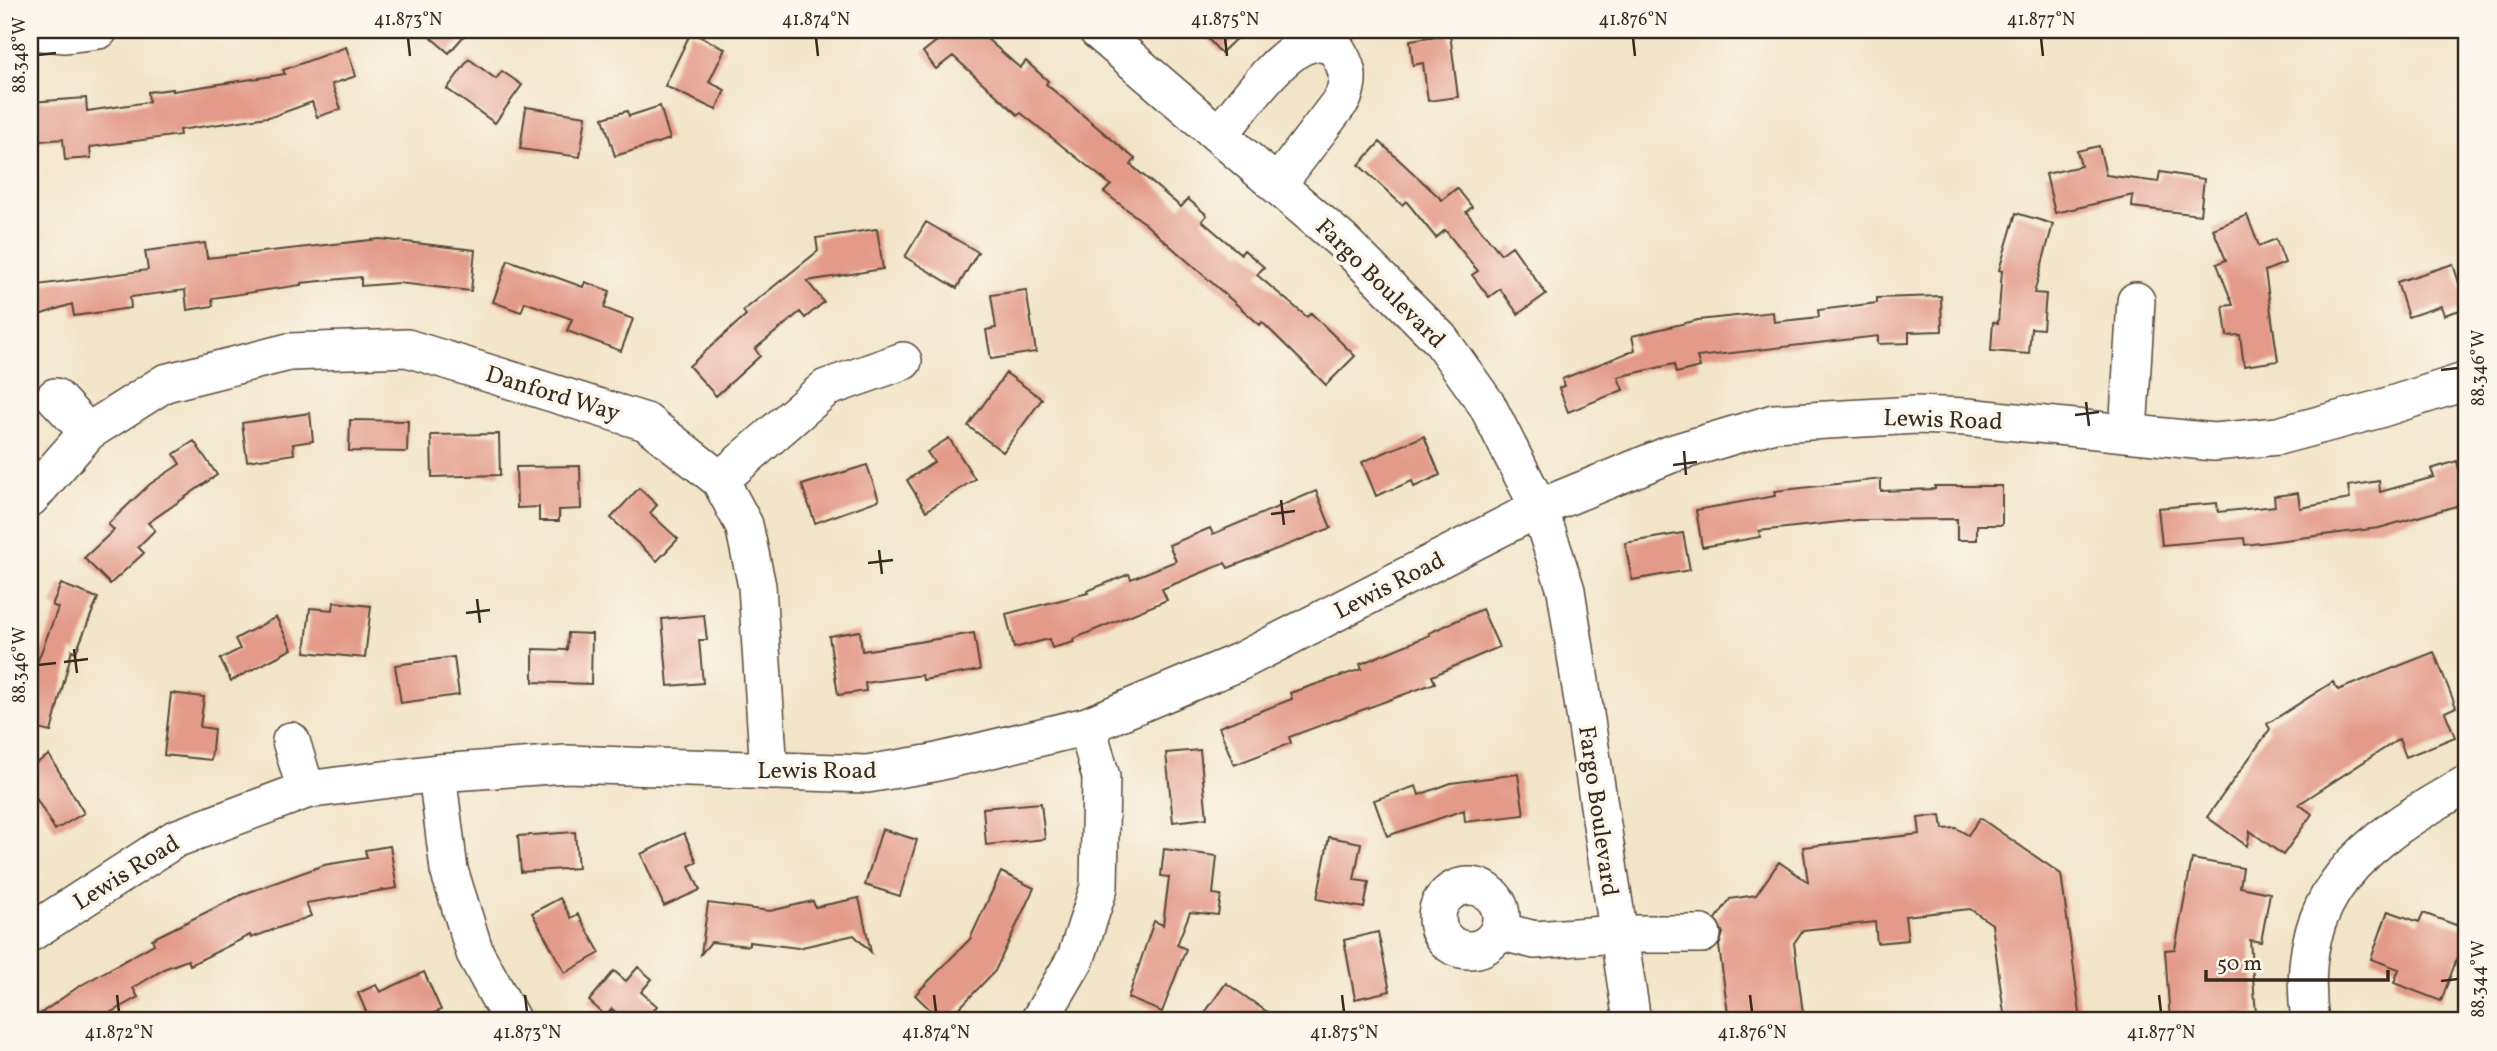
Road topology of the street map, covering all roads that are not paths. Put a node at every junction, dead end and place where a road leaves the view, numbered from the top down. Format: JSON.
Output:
{"nodes":[{"id":1,"x":99,"y":30,"type":"edge"},
{"id":2,"x":1097,"y":30,"type":"edge"},
{"id":3,"x":30,"y":31,"type":"edge"},
{"id":4,"x":1219,"y":135,"type":"junction"},
{"id":5,"x":1277,"y":185,"type":"junction"},
{"id":6,"x":2136,"y":301,"type":"dead end"},
{"id":7,"x":903,"y":361,"type":"dead end"},
{"id":8,"x":2467,"y":381,"type":"edge"},
{"id":9,"x":55,"y":397,"type":"dead end"},
{"id":10,"x":88,"y":432,"type":"junction"},
{"id":11,"x":2128,"y":433,"type":"junction"},
{"id":12,"x":720,"y":480,"type":"junction"},
{"id":13,"x":30,"y":498,"type":"edge"},
{"id":14,"x":1539,"y":508,"type":"junction"},
{"id":15,"x":1087,"y":726,"type":"junction"},
{"id":16,"x":291,"y":741,"type":"dead end"},
{"id":17,"x":769,"y":771,"type":"junction"},
{"id":18,"x":437,"y":773,"type":"junction"},
{"id":19,"x":2467,"y":784,"type":"edge"},
{"id":20,"x":306,"y":790,"type":"junction"},
{"id":21,"x":32,"y":926,"type":"edge"},
{"id":22,"x":1499,"y":931,"type":"dead end"},
{"id":23,"x":1618,"y":934,"type":"junction"},
{"id":24,"x":1702,"y":934,"type":"dead end"},
{"id":25,"x":1042,"y":1020,"type":"edge"},
{"id":26,"x":512,"y":1021,"type":"edge"},
{"id":27,"x":1632,"y":1021,"type":"edge"},
{"id":28,"x":2310,"y":1021,"type":"edge"}],
"edges":[{"from":1,"to":3,"type":"street"},
{"from":2,"to":4,"type":"street","name":"Fargo Boulevard"},
{"from":4,"to":5,"type":"street","name":"Fargo Boulevard"},
{"from":4,"to":5,"type":"street"},
{"from":5,"to":14,"type":"street","name":"Fargo Boulevard"},
{"from":6,"to":11,"type":"street"},
{"from":7,"to":12,"type":"street"},
{"from":8,"to":11,"type":"street","name":"Lewis Road"},
{"from":9,"to":10,"type":"street"},
{"from":10,"to":12,"type":"street","name":"Danford Way"},
{"from":10,"to":13,"type":"street","name":"Danford Way"},
{"from":11,"to":14,"type":"street","name":"Lewis Road"},
{"from":12,"to":17,"type":"street","name":"Danford Way"},
{"from":14,"to":15,"type":"street","name":"Lewis Road"},
{"from":14,"to":23,"type":"street","name":"Fargo Boulevard"},
{"from":15,"to":17,"type":"street","name":"Lewis Road"},
{"from":15,"to":25,"type":"street"},
{"from":16,"to":20,"type":"street"},
{"from":17,"to":18,"type":"street","name":"Lewis Road"},
{"from":18,"to":20,"type":"street","name":"Lewis Road"},
{"from":18,"to":26,"type":"street"},
{"from":19,"to":28,"type":"street"},
{"from":20,"to":21,"type":"street","name":"Lewis Road"},
{"from":22,"to":23,"type":"street"},
{"from":23,"to":24,"type":"street"},
{"from":23,"to":27,"type":"street","name":"Fargo Boulevard"}]}
